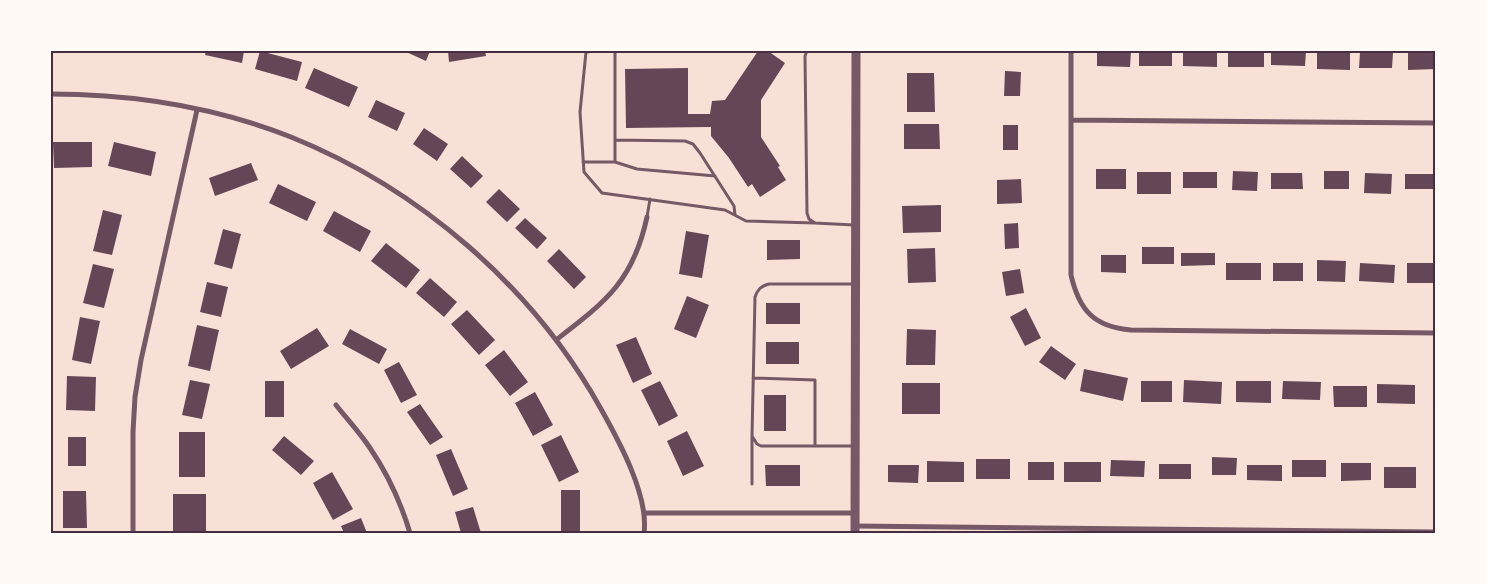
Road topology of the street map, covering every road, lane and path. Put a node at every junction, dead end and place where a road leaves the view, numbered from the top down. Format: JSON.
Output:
{"nodes":[{"id":1,"x":597,"y":51,"type":"edge"},
{"id":2,"x":615,"y":51,"type":"edge"},
{"id":3,"x":807,"y":51,"type":"edge"},
{"id":4,"x":856,"y":51,"type":"edge"},
{"id":5,"x":1071,"y":51,"type":"edge"},
{"id":6,"x":51,"y":94,"type":"edge"},
{"id":7,"x":197,"y":110,"type":"junction"},
{"id":8,"x":1071,"y":120,"type":"junction"},
{"id":9,"x":1436,"y":123,"type":"edge"},
{"id":10,"x":615,"y":140,"type":"junction"},
{"id":11,"x":583,"y":162,"type":"junction"},
{"id":12,"x":615,"y":162,"type":"junction"},
{"id":13,"x":715,"y":176,"type":"junction"},
{"id":14,"x":650,"y":199,"type":"junction"},
{"id":15,"x":735,"y":215,"type":"junction"},
{"id":16,"x":647,"y":217,"type":"joint"},
{"id":17,"x":815,"y":222,"type":"junction"},
{"id":18,"x":855,"y":225,"type":"junction"},
{"id":19,"x":855,"y":284,"type":"junction"},
{"id":20,"x":1436,"y":333,"type":"edge"},
{"id":21,"x":556,"y":340,"type":"junction"},
{"id":22,"x":753,"y":378,"type":"junction"},
{"id":23,"x":336,"y":405,"type":"dead end"},
{"id":24,"x":752,"y":436,"type":"junction"},
{"id":25,"x":816,"y":446,"type":"junction"},
{"id":26,"x":855,"y":446,"type":"junction"},
{"id":27,"x":752,"y":484,"type":"dead end"},
{"id":28,"x":644,"y":513,"type":"junction"},
{"id":29,"x":855,"y":514,"type":"junction"},
{"id":30,"x":855,"y":529,"type":"edge"},
{"id":31,"x":1166,"y":531,"type":"edge"},
{"id":32,"x":1436,"y":532,"type":"edge"},
{"id":33,"x":133,"y":533,"type":"edge"},
{"id":34,"x":410,"y":533,"type":"edge"},
{"id":35,"x":644,"y":533,"type":"edge"}],
"edges":[{"from":1,"to":11,"type":"lane"},
{"from":2,"to":10,"type":"lane"},
{"from":3,"to":17,"type":"lane"},
{"from":4,"to":18,"type":"street"},
{"from":5,"to":8,"type":"street"},
{"from":6,"to":7,"type":"street"},
{"from":7,"to":21,"type":"street"},
{"from":7,"to":33,"type":"street"},
{"from":8,"to":9,"type":"street"},
{"from":8,"to":20,"type":"street"},
{"from":10,"to":12,"type":"lane"},
{"from":10,"to":13,"type":"lane"},
{"from":11,"to":12,"type":"lane"},
{"from":11,"to":14,"type":"lane"},
{"from":12,"to":13,"type":"lane"},
{"from":13,"to":15,"type":"lane"},
{"from":14,"to":15,"type":"lane"},
{"from":14,"to":16,"type":"lane"},
{"from":15,"to":17,"type":"lane"},
{"from":16,"to":21,"type":"street"},
{"from":17,"to":18,"type":"lane"},
{"from":18,"to":19,"type":"street"},
{"from":19,"to":22,"type":"lane"},
{"from":19,"to":26,"type":"street"},
{"from":21,"to":28,"type":"street"},
{"from":22,"to":24,"type":"lane"},
{"from":22,"to":25,"type":"lane"},
{"from":23,"to":34,"type":"street"},
{"from":24,"to":25,"type":"lane"},
{"from":24,"to":27,"type":"lane"},
{"from":25,"to":26,"type":"lane"},
{"from":26,"to":29,"type":"street"},
{"from":28,"to":29,"type":"street"},
{"from":28,"to":35,"type":"street"},
{"from":29,"to":30,"type":"street"},
{"from":30,"to":31,"type":"street"},
{"from":31,"to":32,"type":"street"}]}
